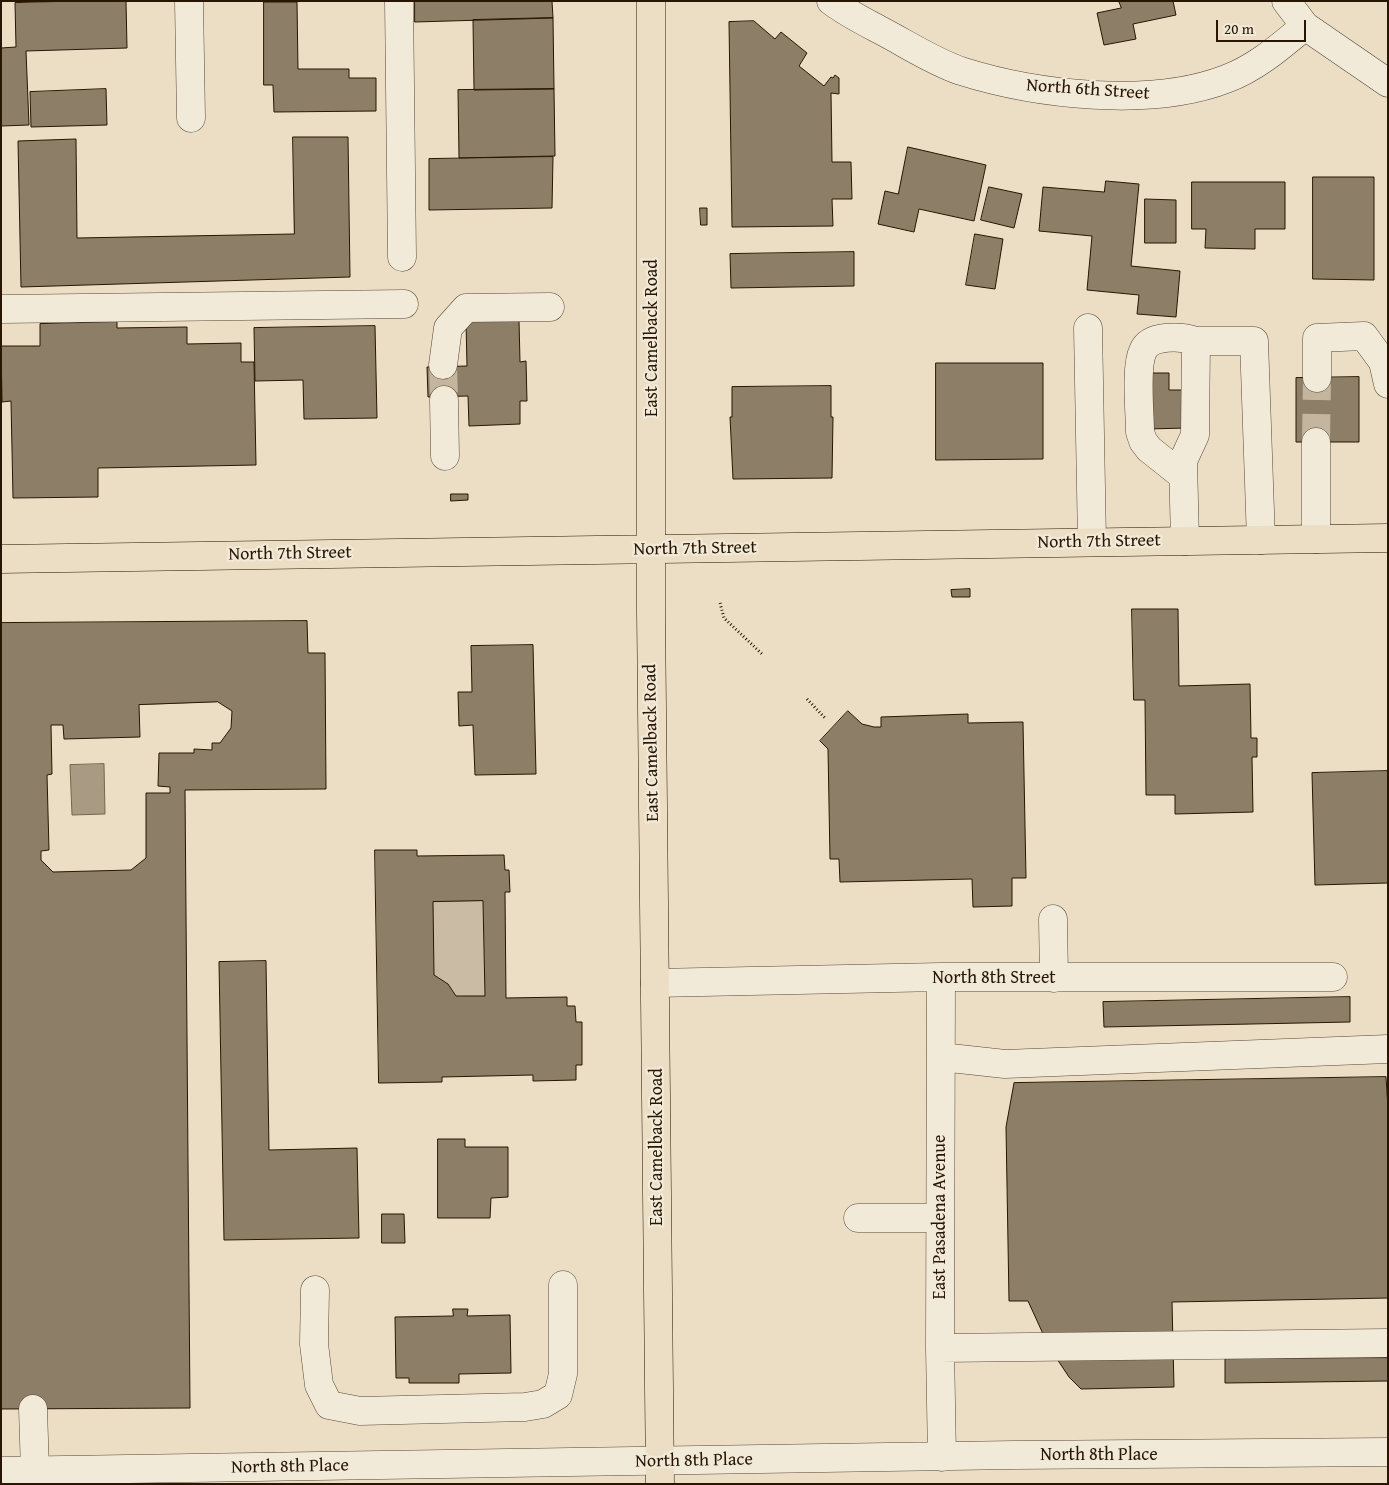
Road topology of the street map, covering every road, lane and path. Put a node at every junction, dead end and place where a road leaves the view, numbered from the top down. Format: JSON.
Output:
{"nodes":[{"id":1,"x":189,"y":1,"type":"edge"},
{"id":2,"x":399,"y":1,"type":"edge"},
{"id":3,"x":651,"y":1,"type":"edge"},
{"id":4,"x":831,"y":1,"type":"edge"},
{"id":5,"x":1286,"y":1,"type":"edge"},
{"id":6,"x":1305,"y":26,"type":"junction"},
{"id":7,"x":1388,"y":82,"type":"edge"},
{"id":8,"x":191,"y":118,"type":"dead end"},
{"id":9,"x":402,"y":257,"type":"dead end"},
{"id":10,"x":404,"y":304,"type":"dead end"},
{"id":11,"x":550,"y":307,"type":"dead end"},
{"id":12,"x":1,"y":309,"type":"edge"},
{"id":13,"x":1088,"y":328,"type":"dead end"},
{"id":14,"x":1196,"y":341,"type":"junction"},
{"id":15,"x":443,"y":365,"type":"tunnel mouth"},
{"id":16,"x":1317,"y":378,"type":"tunnel mouth"},
{"id":17,"x":1388,"y":384,"type":"edge"},
{"id":18,"x":444,"y":400,"type":"tunnel mouth"},
{"id":19,"x":1316,"y":442,"type":"tunnel mouth"},
{"id":20,"x":445,"y":456,"type":"dead end"},
{"id":21,"x":1184,"y":476,"type":"junction"},
{"id":22,"x":1388,"y":538,"type":"edge"},
{"id":23,"x":1316,"y":539,"type":"junction"},
{"id":24,"x":1261,"y":540,"type":"junction"},
{"id":25,"x":1185,"y":541,"type":"junction"},
{"id":26,"x":1092,"y":542,"type":"junction"},
{"id":27,"x":650,"y":550,"type":"junction"},
{"id":28,"x":1,"y":558,"type":"edge"},
{"id":29,"x":720,"y":603,"type":"dead end"},
{"id":30,"x":762,"y":654,"type":"dead end"},
{"id":31,"x":808,"y":699,"type":"dead end"},
{"id":32,"x":825,"y":718,"type":"dead end"},
{"id":33,"x":1053,"y":919,"type":"dead end"},
{"id":34,"x":1333,"y":977,"type":"dead end"},
{"id":35,"x":941,"y":978,"type":"junction"},
{"id":36,"x":1054,"y":978,"type":"junction"},
{"id":37,"x":655,"y":983,"type":"junction"},
{"id":38,"x":1388,"y":1049,"type":"edge"},
{"id":39,"x":941,"y":1057,"type":"junction"},
{"id":40,"x":858,"y":1218,"type":"dead end"},
{"id":41,"x":940,"y":1218,"type":"junction"},
{"id":42,"x":563,"y":1285,"type":"dead end"},
{"id":43,"x":315,"y":1290,"type":"dead end"},
{"id":44,"x":1388,"y":1343,"type":"edge"},
{"id":45,"x":940,"y":1348,"type":"junction"},
{"id":46,"x":33,"y":1409,"type":"dead end"},
{"id":47,"x":1388,"y":1452,"type":"edge"},
{"id":48,"x":942,"y":1457,"type":"junction"},
{"id":49,"x":35,"y":1471,"type":"junction"},
{"id":50,"x":1,"y":1472,"type":"edge"},
{"id":51,"x":660,"y":1472,"type":"edge"},
{"id":52,"x":285,"y":1475,"type":"edge"},
{"id":53,"x":179,"y":1476,"type":"edge"},
{"id":54,"x":241,"y":1476,"type":"edge"}],
"edges":[{"from":1,"to":8,"type":"street"},
{"from":2,"to":9,"type":"street"},
{"from":3,"to":27,"type":"main road","name":"East Camelback Road"},
{"from":4,"to":6,"type":"street","name":"North 6th Street"},
{"from":5,"to":6,"type":"street"},
{"from":6,"to":7,"type":"street"},
{"from":10,"to":12,"type":"street"},
{"from":11,"to":15,"type":"street"},
{"from":13,"to":26,"type":"street"},
{"from":14,"to":21,"type":"street"},
{"from":14,"to":21,"type":"street"},
{"from":14,"to":24,"type":"street"},
{"from":16,"to":17,"type":"street"},
{"from":18,"to":20,"type":"street"},
{"from":19,"to":23,"type":"street"},
{"from":21,"to":25,"type":"street"},
{"from":22,"to":23,"type":"main road","name":"North 7th Street"},
{"from":23,"to":24,"type":"main road","name":"North 7th Street"},
{"from":24,"to":25,"type":"main road","name":"North 7th Street"},
{"from":25,"to":26,"type":"main road","name":"North 7th Street"},
{"from":26,"to":27,"type":"main road","name":"North 7th Street"},
{"from":27,"to":28,"type":"main road","name":"North 7th Street"},
{"from":27,"to":37,"type":"main road","name":"East Camelback Road"},
{"from":29,"to":30,"type":"path"},
{"from":31,"to":32,"type":"path"},
{"from":33,"to":36,"type":"street"},
{"from":34,"to":36,"type":"street","name":"North 8th Street"},
{"from":35,"to":36,"type":"street","name":"North 8th Street"},
{"from":35,"to":37,"type":"street","name":"North 8th Street"},
{"from":35,"to":39,"type":"street","name":"East Pasadena Avenue"},
{"from":37,"to":51,"type":"main road","name":"East Camelback Road"},
{"from":38,"to":39,"type":"street"},
{"from":39,"to":41,"type":"street","name":"East Pasadena Avenue"},
{"from":40,"to":41,"type":"street"},
{"from":41,"to":45,"type":"street","name":"East Pasadena Avenue"},
{"from":42,"to":43,"type":"street"},
{"from":44,"to":45,"type":"street"},
{"from":45,"to":48,"type":"street","name":"East Pasadena Avenue"},
{"from":46,"to":49,"type":"street"},
{"from":47,"to":48,"type":"street","name":"North 8th Place"},
{"from":48,"to":51,"type":"street","name":"North 8th Place"},
{"from":49,"to":50,"type":"street","name":"North 8th Place"},
{"from":49,"to":53,"type":"street","name":"North 8th Place"},
{"from":51,"to":52,"type":"street","name":"North 8th Place"},
{"from":52,"to":54,"type":"street","name":"North 8th Place"},
{"from":53,"to":54,"type":"street","name":"North 8th Place"}]}
